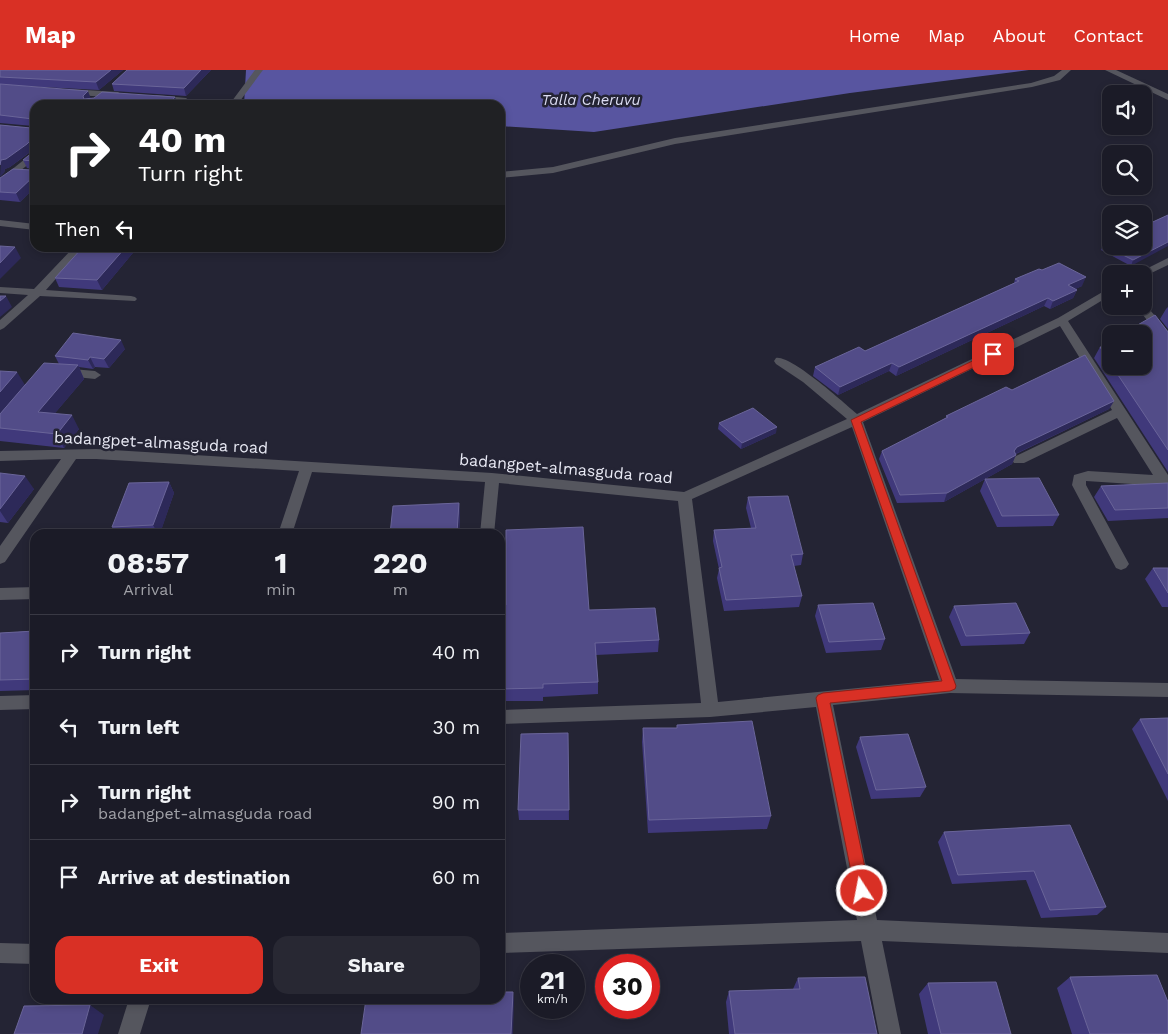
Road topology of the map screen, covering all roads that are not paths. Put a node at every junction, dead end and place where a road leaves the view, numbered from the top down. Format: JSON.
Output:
{"nodes":[{"id":1,"x":259,"y":70,"type":"edge"},
{"id":2,"x":1067,"y":70,"type":"edge"},
{"id":3,"x":1109,"y":70,"type":"edge"},
{"id":4,"x":56,"y":91,"type":"edge"},
{"id":5,"x":107,"y":91,"type":"junction"},
{"id":6,"x":131,"y":96,"type":"edge"},
{"id":7,"x":1168,"y":97,"type":"edge"},
{"id":8,"x":149,"y":98,"type":"edge"},
{"id":9,"x":97,"y":100,"type":"edge"},
{"id":10,"x":186,"y":100,"type":"dead end"},
{"id":11,"x":237,"y":100,"type":"edge"},
{"id":12,"x":30,"y":158,"type":"edge"},
{"id":13,"x":0,"y":172,"type":"edge"},
{"id":14,"x":14,"y":172,"type":"junction"},
{"id":15,"x":28,"y":173,"type":"edge"},
{"id":16,"x":505,"y":175,"type":"edge"},
{"id":17,"x":0,"y":184,"type":"edge"},
{"id":18,"x":0,"y":224,"type":"edge"},
{"id":19,"x":30,"y":227,"type":"edge"},
{"id":20,"x":74,"y":252,"type":"edge"},
{"id":21,"x":1168,"y":262,"type":"edge"},
{"id":22,"x":1152,"y":269,"type":"edge"},
{"id":23,"x":0,"y":290,"type":"edge"},
{"id":24,"x":36,"y":294,"type":"junction"},
{"id":25,"x":1102,"y":296,"type":"edge"},
{"id":26,"x":132,"y":298,"type":"dead end"},
{"id":27,"x":1149,"y":315,"type":"edge"},
{"id":28,"x":1062,"y":320,"type":"junction"},
{"id":29,"x":0,"y":326,"type":"edge"},
{"id":30,"x":1168,"y":338,"type":"edge"},
{"id":31,"x":780,"y":361,"type":"dead end"},
{"id":32,"x":53,"y":363,"type":"edge"},
{"id":33,"x":95,"y":375,"type":"dead end"},
{"id":34,"x":1119,"y":412,"type":"junction"},
{"id":35,"x":856,"y":420,"type":"junction"},
{"id":36,"x":72,"y":454,"type":"junction"},
{"id":37,"x":0,"y":456,"type":"edge"},
{"id":38,"x":1019,"y":460,"type":"dead end"},
{"id":39,"x":307,"y":467,"type":"junction"},
{"id":40,"x":492,"y":478,"type":"junction"},
{"id":41,"x":1166,"y":480,"type":"edge"},
{"id":42,"x":685,"y":497,"type":"junction"},
{"id":43,"x":287,"y":529,"type":"edge"},
{"id":44,"x":487,"y":529,"type":"edge"},
{"id":45,"x":0,"y":558,"type":"edge"},
{"id":46,"x":1122,"y":564,"type":"dead end"},
{"id":47,"x":30,"y":593,"type":"edge"},
{"id":48,"x":0,"y":594,"type":"edge"},
{"id":49,"x":950,"y":686,"type":"junction"},
{"id":50,"x":1168,"y":690,"type":"edge"},
{"id":51,"x":823,"y":698,"type":"junction"},
{"id":52,"x":0,"y":702,"type":"edge"},
{"id":53,"x":30,"y":702,"type":"edge"},
{"id":54,"x":710,"y":710,"type":"junction"},
{"id":55,"x":505,"y":717,"type":"edge"},
{"id":56,"x":870,"y":930,"type":"junction"},
{"id":57,"x":505,"y":943,"type":"edge"},
{"id":58,"x":1168,"y":943,"type":"edge"},
{"id":59,"x":0,"y":953,"type":"edge"},
{"id":60,"x":30,"y":954,"type":"edge"},
{"id":61,"x":138,"y":1004,"type":"edge"},
{"id":62,"x":129,"y":1034,"type":"edge"},
{"id":63,"x":890,"y":1034,"type":"edge"}],
"edges":[{"from":1,"to":11,"type":"street"},
{"from":2,"to":16,"type":"street"},
{"from":3,"to":7,"type":"street"},
{"from":4,"to":5,"type":"street"},
{"from":5,"to":6,"type":"street"},
{"from":5,"to":9,"type":"street"},
{"from":8,"to":10,"type":"street"},
{"from":12,"to":14,"type":"street"},
{"from":13,"to":14,"type":"street"},
{"from":14,"to":15,"type":"street"},
{"from":14,"to":17,"type":"street"},
{"from":18,"to":19,"type":"street"},
{"from":20,"to":24,"type":"street"},
{"from":21,"to":22,"type":"street"},
{"from":23,"to":24,"type":"street"},
{"from":24,"to":26,"type":"street"},
{"from":24,"to":29,"type":"street"},
{"from":25,"to":28,"type":"street","name":"badangpet-almasguda road"},
{"from":27,"to":30,"type":"street"},
{"from":28,"to":34,"type":"street"},
{"from":28,"to":35,"type":"street","name":"badangpet-almasguda road"},
{"from":31,"to":35,"type":"street"},
{"from":32,"to":33,"type":"street"},
{"from":34,"to":38,"type":"street"},
{"from":34,"to":41,"type":"street"},
{"from":35,"to":42,"type":"street","name":"badangpet-almasguda road"},
{"from":35,"to":49,"type":"street"},
{"from":36,"to":37,"type":"street","name":"badangpet-almasguda road"},
{"from":36,"to":39,"type":"street","name":"badangpet-almasguda road"},
{"from":36,"to":45,"type":"street"},
{"from":39,"to":40,"type":"street","name":"badangpet-almasguda road"},
{"from":39,"to":43,"type":"street"},
{"from":40,"to":42,"type":"street","name":"badangpet-almasguda road"},
{"from":40,"to":44,"type":"street"},
{"from":41,"to":46,"type":"street"},
{"from":42,"to":54,"type":"street"},
{"from":47,"to":48,"type":"street"},
{"from":49,"to":50,"type":"street"},
{"from":49,"to":51,"type":"street"},
{"from":51,"to":54,"type":"street"},
{"from":51,"to":56,"type":"street"},
{"from":52,"to":53,"type":"street"},
{"from":54,"to":55,"type":"street"},
{"from":56,"to":57,"type":"street"},
{"from":56,"to":58,"type":"street"},
{"from":56,"to":63,"type":"street"},
{"from":59,"to":60,"type":"street"},
{"from":61,"to":62,"type":"street"}]}
